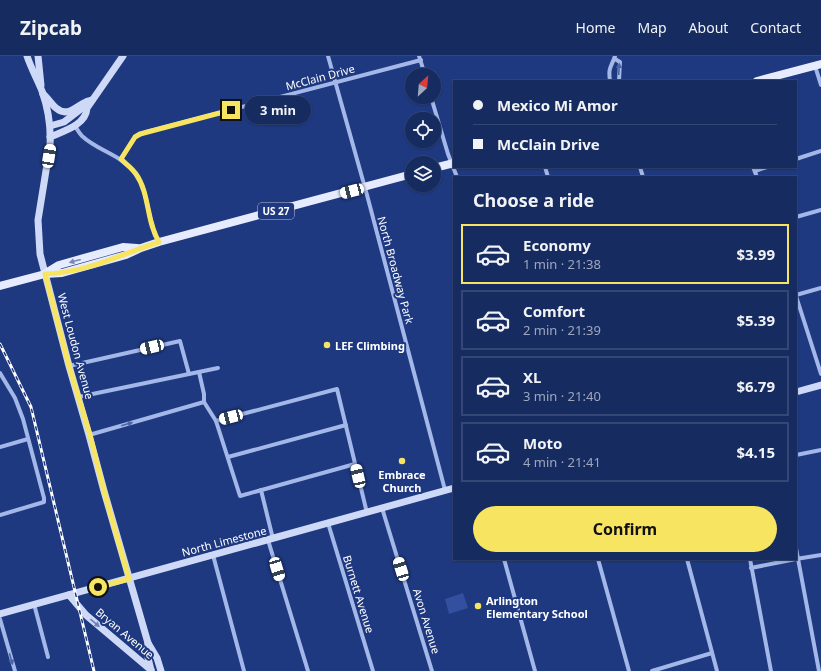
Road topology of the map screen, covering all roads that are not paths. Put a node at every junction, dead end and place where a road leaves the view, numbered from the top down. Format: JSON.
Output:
{"nodes":[{"id":1,"x":27,"y":56,"type":"edge"},
{"id":2,"x":38,"y":56,"type":"edge"},
{"id":3,"x":123,"y":56,"type":"edge"},
{"id":4,"x":328,"y":56,"type":"edge"},
{"id":5,"x":615,"y":57,"type":"edge"},
{"id":6,"x":420,"y":58,"type":"edge"},
{"id":7,"x":818,"y":65,"type":"edge"},
{"id":8,"x":423,"y":68,"type":"edge"},
{"id":9,"x":610,"y":80,"type":"edge"},
{"id":10,"x":619,"y":80,"type":"edge"},
{"id":11,"x":762,"y":80,"type":"edge"},
{"id":12,"x":335,"y":82,"type":"junction"},
{"id":13,"x":821,"y":85,"type":"edge"},
{"id":14,"x":42,"y":93,"type":"junction"},
{"id":15,"x":92,"y":100,"type":"junction"},
{"id":16,"x":433,"y":104,"type":"edge"},
{"id":17,"x":87,"y":108,"type":"junction"},
{"id":18,"x":50,"y":126,"type":"junction"},
{"id":19,"x":75,"y":126,"type":"junction"},
{"id":20,"x":50,"y":137,"type":"junction"},
{"id":21,"x":821,"y":151,"type":"edge"},
{"id":22,"x":797,"y":158,"type":"edge"},
{"id":23,"x":121,"y":159,"type":"junction"},
{"id":24,"x":453,"y":163,"type":"edge"},
{"id":25,"x":441,"y":166,"type":"edge"},
{"id":26,"x":405,"y":176,"type":"edge"},
{"id":27,"x":364,"y":187,"type":"junction"},
{"id":28,"x":821,"y":210,"type":"edge"},
{"id":29,"x":797,"y":217,"type":"edge"},
{"id":30,"x":159,"y":242,"type":"junction"},
{"id":31,"x":45,"y":274,"type":"junction"},
{"id":32,"x":0,"y":286,"type":"edge"},
{"id":33,"x":821,"y":288,"type":"edge"},
{"id":34,"x":797,"y":295,"type":"edge"},
{"id":35,"x":797,"y":298,"type":"edge"},
{"id":36,"x":69,"y":366,"type":"junction"},
{"id":37,"x":218,"y":368,"type":"dead end"},
{"id":38,"x":199,"y":372,"type":"junction"},
{"id":39,"x":0,"y":373,"type":"edge"},
{"id":40,"x":189,"y":374,"type":"junction"},
{"id":41,"x":821,"y":374,"type":"edge"},
{"id":42,"x":2,"y":381,"type":"edge"},
{"id":43,"x":821,"y":385,"type":"edge"},
{"id":44,"x":797,"y":392,"type":"edge"},
{"id":45,"x":78,"y":398,"type":"junction"},
{"id":46,"x":204,"y":402,"type":"junction"},
{"id":47,"x":216,"y":421,"type":"junction"},
{"id":48,"x":346,"y":425,"type":"junction"},
{"id":49,"x":90,"y":435,"type":"junction"},
{"id":50,"x":28,"y":439,"type":"junction"},
{"id":51,"x":0,"y":447,"type":"edge"},
{"id":52,"x":821,"y":450,"type":"edge"},
{"id":53,"x":797,"y":456,"type":"edge"},
{"id":54,"x":228,"y":457,"type":"junction"},
{"id":55,"x":355,"y":464,"type":"junction"},
{"id":56,"x":453,"y":488,"type":"edge"},
{"id":57,"x":261,"y":490,"type":"junction"},
{"id":58,"x":445,"y":490,"type":"junction"},
{"id":59,"x":382,"y":508,"type":"junction"},
{"id":60,"x":367,"y":512,"type":"junction"},
{"id":61,"x":0,"y":515,"type":"edge"},
{"id":62,"x":328,"y":523,"type":"junction"},
{"id":63,"x":271,"y":539,"type":"junction"},
{"id":64,"x":213,"y":555,"type":"junction"},
{"id":65,"x":821,"y":555,"type":"edge"},
{"id":66,"x":797,"y":559,"type":"edge"},
{"id":67,"x":504,"y":560,"type":"edge"},
{"id":68,"x":598,"y":560,"type":"edge"},
{"id":69,"x":687,"y":560,"type":"edge"},
{"id":70,"x":750,"y":560,"type":"edge"},
{"id":71,"x":792,"y":560,"type":"edge"},
{"id":72,"x":752,"y":568,"type":"junction"},
{"id":73,"x":129,"y":579,"type":"junction"},
{"id":74,"x":69,"y":595,"type":"junction"},
{"id":75,"x":34,"y":604,"type":"junction"},
{"id":76,"x":0,"y":614,"type":"edge"},
{"id":77,"x":0,"y":619,"type":"edge"},
{"id":78,"x":148,"y":642,"type":"junction"},
{"id":79,"x":712,"y":653,"type":"junction"},
{"id":80,"x":48,"y":657,"type":"dead end"},
{"id":81,"x":151,"y":670,"type":"edge"},
{"id":82,"x":15,"y":671,"type":"edge"},
{"id":83,"x":161,"y":671,"type":"edge"},
{"id":84,"x":244,"y":671,"type":"edge"},
{"id":85,"x":308,"y":671,"type":"edge"},
{"id":86,"x":373,"y":671,"type":"edge"},
{"id":87,"x":432,"y":671,"type":"edge"},
{"id":88,"x":536,"y":671,"type":"edge"},
{"id":89,"x":629,"y":671,"type":"edge"},
{"id":90,"x":652,"y":671,"type":"edge"},
{"id":91,"x":717,"y":671,"type":"edge"},
{"id":92,"x":771,"y":671,"type":"edge"},
{"id":93,"x":819,"y":671,"type":"edge"}],
"edges":[{"from":1,"to":14,"type":"street","name":"West Loudon Avenue"},
{"from":2,"to":14,"type":"street","name":"West Loudon Avenue"},
{"from":3,"to":15,"type":"street"},
{"from":4,"to":12,"type":"street","name":"North Broadway Park"},
{"from":5,"to":9,"type":"street"},
{"from":10,"to":5,"type":"street","one_way":true},
{"from":6,"to":8,"type":"street"},
{"from":6,"to":12,"type":"street","name":"McClain Drive"},
{"from":7,"to":11,"type":"main road"},
{"from":7,"to":13,"type":"street"},
{"from":12,"to":23,"type":"street","name":"McClain Drive"},
{"from":12,"to":27,"type":"street","name":"North Broadway Park"},
{"from":14,"to":15,"type":"street"},
{"from":14,"to":18,"type":"street","name":"West Loudon Avenue"},
{"from":15,"to":17,"type":"street"},
{"from":16,"to":24,"type":"street"},
{"from":17,"to":18,"type":"street"},
{"from":17,"to":19,"type":"street"},
{"from":18,"to":20,"type":"street","name":"West Loudon Avenue"},
{"from":19,"to":20,"type":"street"},
{"from":19,"to":23,"type":"street"},
{"from":20,"to":31,"type":"street","name":"West Loudon Avenue"},
{"from":21,"to":22,"type":"street"},
{"from":23,"to":30,"type":"street"},
{"from":24,"to":25,"type":"main road"},
{"from":26,"to":27,"type":"main road","number":"US 27"},
{"from":27,"to":30,"type":"main road","number":"US 27"},
{"from":27,"to":58,"type":"street","name":"North Broadway Park"},
{"from":28,"to":29,"type":"street"},
{"from":30,"to":31,"type":"main road","number":"US 27"},
{"from":31,"to":32,"type":"main road","number":"US 27"},
{"from":31,"to":36,"type":"street","name":"West Loudon Avenue"},
{"from":33,"to":34,"type":"street"},
{"from":35,"to":41,"type":"street"},
{"from":36,"to":40,"type":"street"},
{"from":36,"to":45,"type":"street","name":"West Loudon Avenue"},
{"from":37,"to":38,"type":"street"},
{"from":38,"to":40,"type":"street"},
{"from":38,"to":46,"type":"street"},
{"from":39,"to":42,"type":"street"},
{"from":40,"to":45,"type":"street"},
{"from":42,"to":50,"type":"street"},
{"from":43,"to":44,"type":"street"},
{"from":45,"to":49,"type":"street","name":"West Loudon Avenue"},
{"from":46,"to":47,"type":"street"},
{"from":49,"to":46,"type":"street","one_way":true},
{"from":47,"to":48,"type":"street"},
{"from":47,"to":54,"type":"street"},
{"from":48,"to":54,"type":"street"},
{"from":48,"to":55,"type":"street"},
{"from":49,"to":73,"type":"street","name":"West Loudon Avenue"},
{"from":50,"to":51,"type":"street"},
{"from":50,"to":61,"type":"street"},
{"from":52,"to":53,"type":"street"},
{"from":54,"to":57,"type":"street"},
{"from":55,"to":57,"type":"street"},
{"from":55,"to":60,"type":"street"},
{"from":56,"to":58,"type":"street","name":"North Limestone"},
{"from":57,"to":63,"type":"street"},
{"from":58,"to":59,"type":"street","name":"North Limestone"},
{"from":59,"to":60,"type":"street","name":"North Limestone"},
{"from":59,"to":87,"type":"street","name":"Avon Avenue"},
{"from":60,"to":62,"type":"street","name":"North Limestone"},
{"from":62,"to":63,"type":"street","name":"North Limestone"},
{"from":62,"to":86,"type":"street","name":"Burnett Avenue"},
{"from":63,"to":64,"type":"street","name":"North Limestone"},
{"from":63,"to":85,"type":"street"},
{"from":64,"to":73,"type":"street","name":"North Limestone"},
{"from":64,"to":84,"type":"street"},
{"from":65,"to":66,"type":"street"},
{"from":66,"to":93,"type":"street"},
{"from":67,"to":88,"type":"street"},
{"from":68,"to":89,"type":"street"},
{"from":69,"to":79,"type":"street"},
{"from":70,"to":72,"type":"street"},
{"from":71,"to":72,"type":"street"},
{"from":72,"to":92,"type":"street"},
{"from":73,"to":74,"type":"street","name":"North Limestone"},
{"from":73,"to":78,"type":"street","name":"West Loudon Avenue"},
{"from":74,"to":75,"type":"street","name":"North Limestone"},
{"from":74,"to":81,"type":"street","name":"Bryan Avenue","one_way":true},
{"from":75,"to":76,"type":"street","name":"North Limestone"},
{"from":75,"to":80,"type":"street"},
{"from":77,"to":82,"type":"street","one_way":true},
{"from":78,"to":81,"type":"street"},
{"from":78,"to":83,"type":"street"},
{"from":79,"to":90,"type":"street"},
{"from":79,"to":91,"type":"street"}]}
